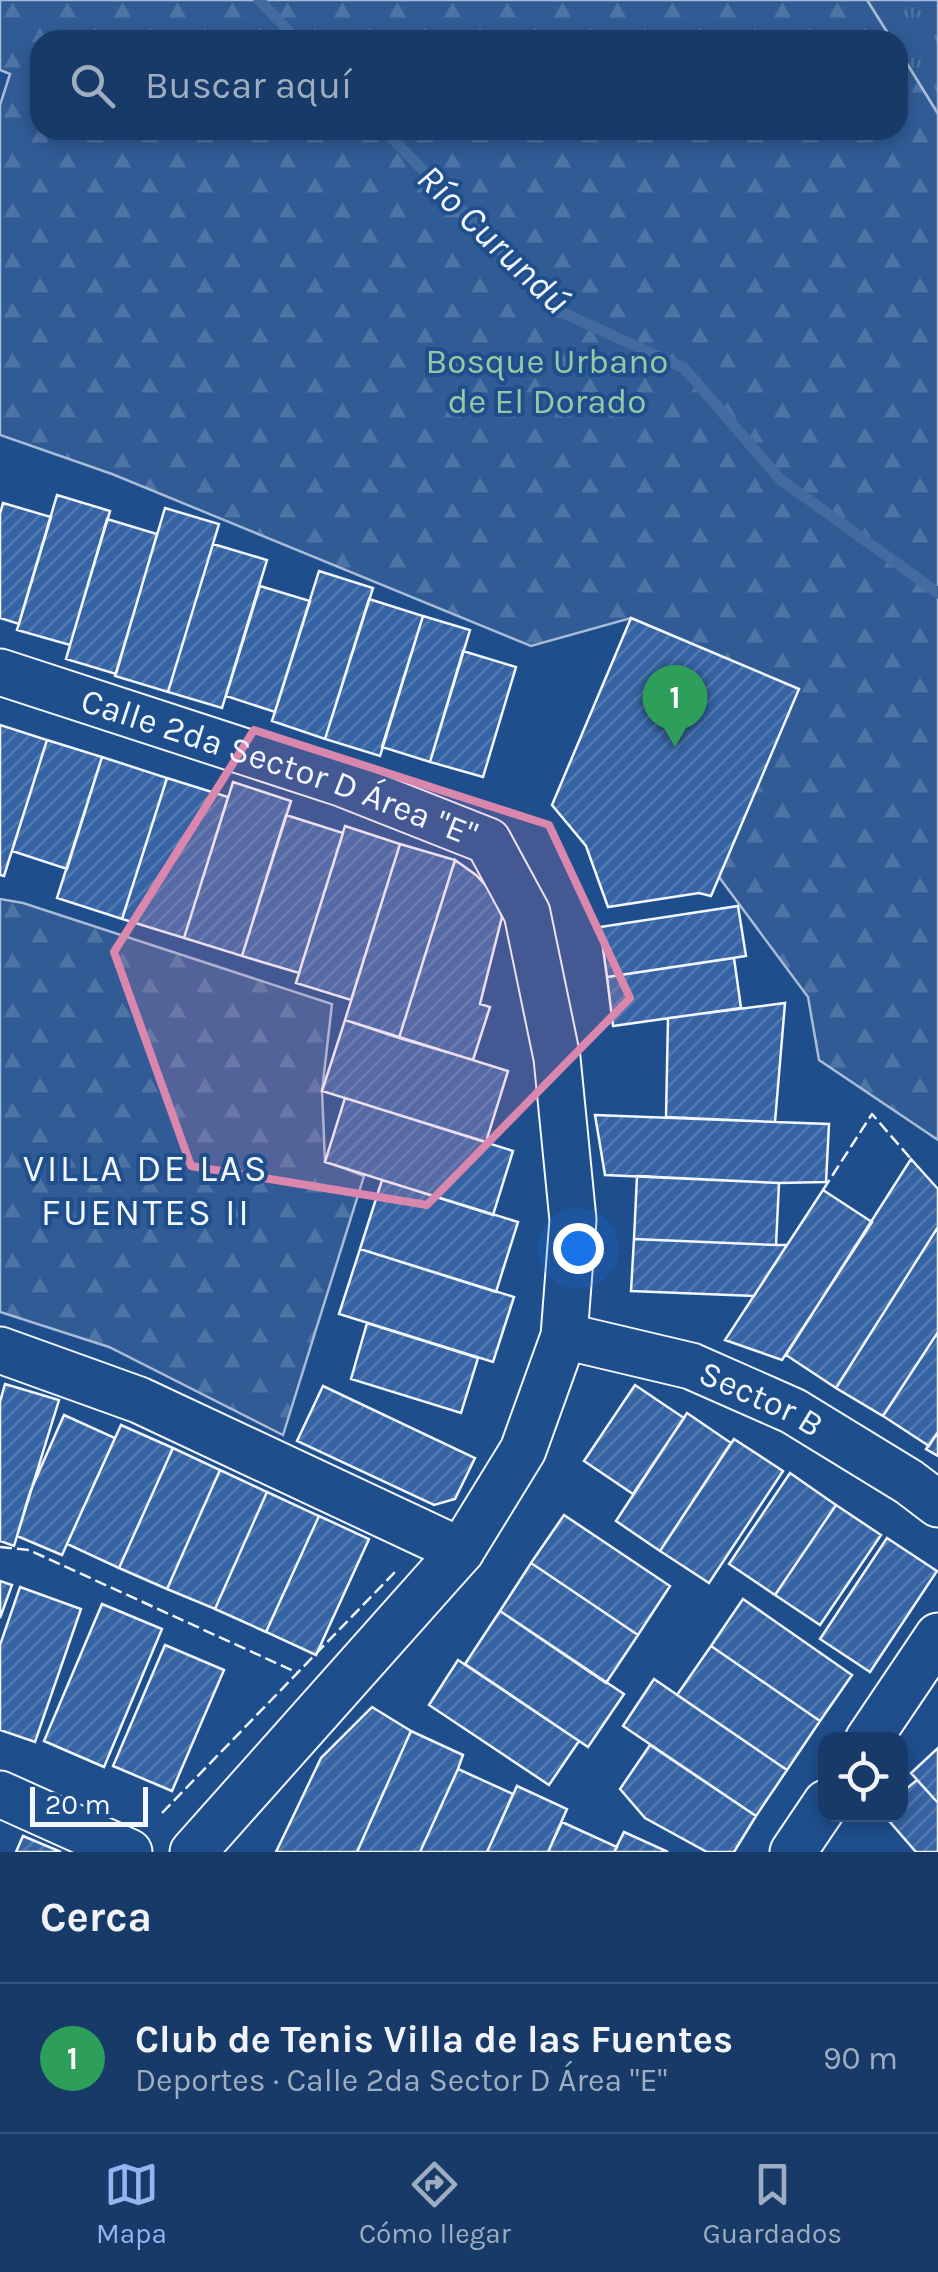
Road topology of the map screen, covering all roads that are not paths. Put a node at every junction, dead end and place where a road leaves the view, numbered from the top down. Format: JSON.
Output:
{"nodes":[{"id":1,"x":0,"y":672,"type":"edge"},
{"id":2,"x":564,"y":1336,"type":"junction"},
{"id":3,"x":0,"y":1350,"type":"edge"},
{"id":4,"x":938,"y":1504,"type":"edge"},
{"id":5,"x":461,"y":1551,"type":"junction"},
{"id":6,"x":938,"y":1636,"type":"edge"},
{"id":7,"x":873,"y":1732,"type":"edge"},
{"id":8,"x":0,"y":1794,"type":"edge"},
{"id":9,"x":818,"y":1815,"type":"edge"},
{"id":10,"x":129,"y":1852,"type":"edge"},
{"id":11,"x":193,"y":1852,"type":"edge"},
{"id":12,"x":792,"y":1852,"type":"edge"}],
"edges":[{"from":1,"to":2,"type":"street","name":"Calle 2da Sector D Área \"E\""},
{"from":2,"to":4,"type":"street","name":"Sector B"},
{"from":2,"to":5,"type":"street","name":"Calle 2da Sector D Área \"E\""},
{"from":3,"to":5,"type":"street"},
{"from":5,"to":11,"type":"street","name":"Calle 2da Sector D Área \"E\""},
{"from":6,"to":7,"type":"street"},
{"from":8,"to":10,"type":"street"},
{"from":9,"to":12,"type":"street"}]}
